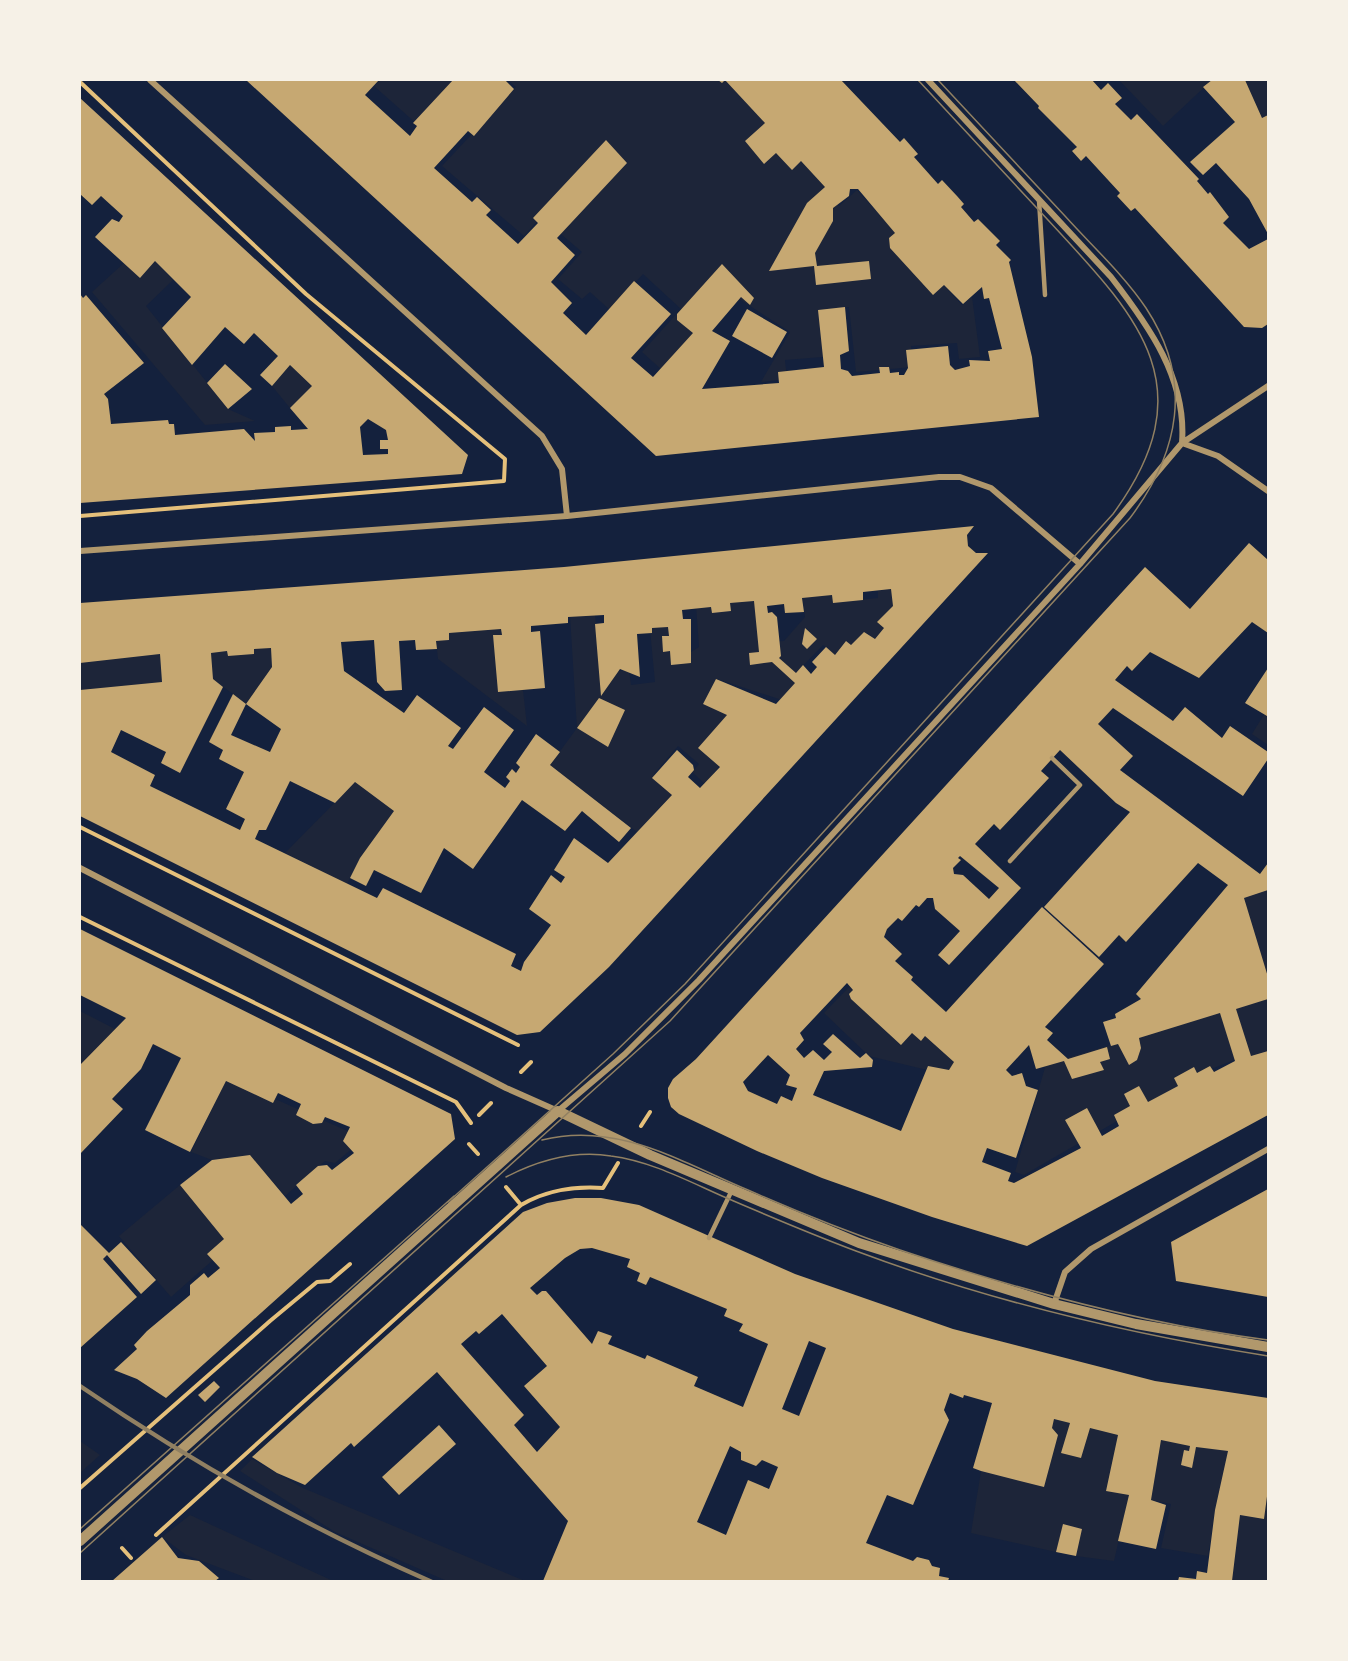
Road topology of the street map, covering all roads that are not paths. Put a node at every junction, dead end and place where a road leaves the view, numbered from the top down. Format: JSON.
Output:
{"nodes":[{"id":1,"x":150,"y":80,"type":"edge"},
{"id":2,"x":928,"y":80,"type":"edge"},
{"id":3,"x":1040,"y":200,"type":"junction"},
{"id":4,"x":1045,"y":295,"type":"dead end"},
{"id":5,"x":1269,"y":386,"type":"edge"},
{"id":6,"x":1182,"y":443,"type":"junction"},
{"id":7,"x":1269,"y":491,"type":"edge"},
{"id":8,"x":567,"y":516,"type":"junction"},
{"id":9,"x":80,"y":551,"type":"edge"},
{"id":10,"x":1080,"y":564,"type":"junction"},
{"id":11,"x":1052,"y":758,"type":"dead end"},
{"id":12,"x":1010,"y":861,"type":"dead end"},
{"id":13,"x":80,"y":868,"type":"edge"},
{"id":14,"x":558,"y":1111,"type":"junction"},
{"id":15,"x":1269,"y":1149,"type":"edge"},
{"id":16,"x":732,"y":1190,"type":"junction"},
{"id":17,"x":709,"y":1238,"type":"dead end"},
{"id":18,"x":1054,"y":1304,"type":"junction"},
{"id":19,"x":1269,"y":1347,"type":"edge"},
{"id":20,"x":80,"y":1541,"type":"edge"}],
"edges":[{"from":1,"to":8,"type":"street"},
{"from":2,"to":3,"type":"street"},
{"from":3,"to":4,"type":"lane"},
{"from":3,"to":6,"type":"street"},
{"from":5,"to":6,"type":"street"},
{"from":6,"to":7,"type":"street"},
{"from":6,"to":10,"type":"street"},
{"from":8,"to":9,"type":"street"},
{"from":8,"to":10,"type":"street"},
{"from":10,"to":14,"type":"street"},
{"from":11,"to":12,"type":"lane"},
{"from":13,"to":14,"type":"street"},
{"from":14,"to":16,"type":"street"},
{"from":14,"to":20,"type":"street"},
{"from":15,"to":18,"type":"street"},
{"from":16,"to":17,"type":"lane"},
{"from":16,"to":18,"type":"street"},
{"from":18,"to":19,"type":"street"}]}
